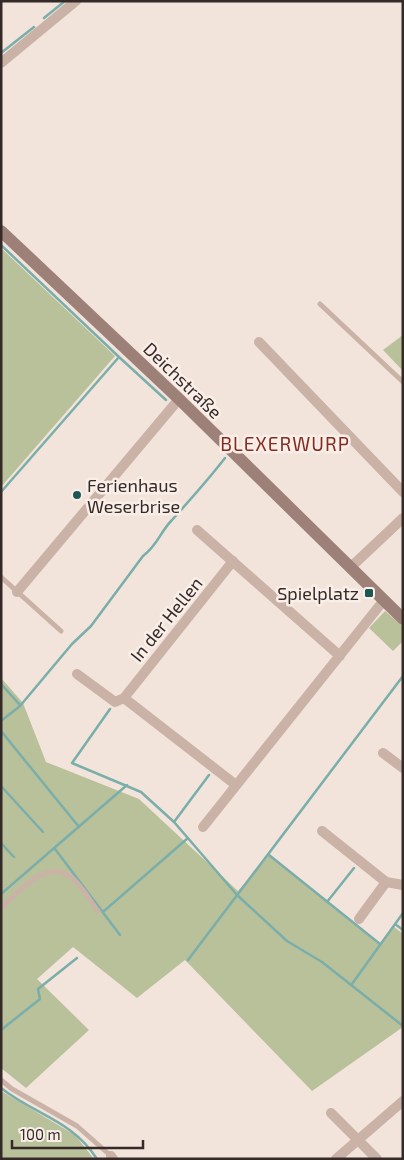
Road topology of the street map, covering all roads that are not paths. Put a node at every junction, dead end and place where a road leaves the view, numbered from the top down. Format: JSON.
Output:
{"nodes":[{"id":1,"x":76,"y":1,"type":"edge"},
{"id":2,"x":1,"y":63,"type":"edge"},
{"id":3,"x":1,"y":231,"type":"edge"},
{"id":4,"x":320,"y":304,"type":"dead end"},
{"id":5,"x":259,"y":342,"type":"dead end"},
{"id":6,"x":403,"y":382,"type":"edge"},
{"id":7,"x":179,"y":399,"type":"junction"},
{"id":8,"x":403,"y":492,"type":"edge"},
{"id":9,"x":403,"y":518,"type":"edge"},
{"id":10,"x":197,"y":530,"type":"dead end"},
{"id":11,"x":233,"y":561,"type":"junction"},
{"id":12,"x":351,"y":567,"type":"junction"},
{"id":13,"x":1,"y":577,"type":"edge"},
{"id":14,"x":18,"y":592,"type":"junction"},
{"id":15,"x":384,"y":600,"type":"junction"},
{"id":16,"x":403,"y":619,"type":"edge"},
{"id":17,"x":62,"y":631,"type":"dead end"},
{"id":18,"x":340,"y":656,"type":"junction"},
{"id":19,"x":77,"y":674,"type":"dead end"},
{"id":20,"x":124,"y":698,"type":"junction"},
{"id":21,"x":383,"y":753,"type":"dead end"},
{"id":22,"x":403,"y":768,"type":"edge"},
{"id":23,"x":236,"y":785,"type":"junction"},
{"id":24,"x":203,"y":827,"type":"dead end"},
{"id":25,"x":322,"y":831,"type":"dead end"},
{"id":26,"x":386,"y":882,"type":"junction"},
{"id":27,"x":403,"y":884,"type":"edge"},
{"id":28,"x":1,"y":908,"type":"edge"},
{"id":29,"x":98,"y":911,"type":"dead end"},
{"id":30,"x":359,"y":919,"type":"dead end"},
{"id":31,"x":1,"y":1080,"type":"edge"},
{"id":32,"x":403,"y":1102,"type":"edge"},
{"id":33,"x":331,"y":1113,"type":"dead end"},
{"id":34,"x":357,"y":1141,"type":"junction"},
{"id":35,"x":112,"y":1158,"type":"edge"},
{"id":36,"x":336,"y":1159,"type":"edge"},
{"id":37,"x":377,"y":1159,"type":"edge"}],
"edges":[{"from":1,"to":2,"type":"street"},
{"from":3,"to":7,"type":"street","name":"Deichstraße"},
{"from":4,"to":6,"type":"lane"},
{"from":5,"to":8,"type":"street"},
{"from":7,"to":12,"type":"street","name":"Deichstraße"},
{"from":7,"to":14,"type":"street"},
{"from":9,"to":12,"type":"street"},
{"from":10,"to":11,"type":"street"},
{"from":11,"to":18,"type":"street"},
{"from":11,"to":20,"type":"street","name":"In der Hellen"},
{"from":12,"to":15,"type":"street","name":"Deichstraße"},
{"from":13,"to":14,"type":"lane"},
{"from":14,"to":17,"type":"lane"},
{"from":15,"to":16,"type":"street","name":"Deichstraße"},
{"from":15,"to":18,"type":"street"},
{"from":18,"to":23,"type":"street"},
{"from":19,"to":20,"type":"street"},
{"from":20,"to":23,"type":"street"},
{"from":21,"to":22,"type":"street"},
{"from":23,"to":24,"type":"street"},
{"from":25,"to":26,"type":"street"},
{"from":26,"to":27,"type":"street"},
{"from":26,"to":30,"type":"street"},
{"from":28,"to":29,"type":"lane"},
{"from":31,"to":35,"type":"lane"},
{"from":32,"to":34,"type":"street"},
{"from":33,"to":34,"type":"street"},
{"from":34,"to":36,"type":"street"},
{"from":34,"to":37,"type":"street"}]}
